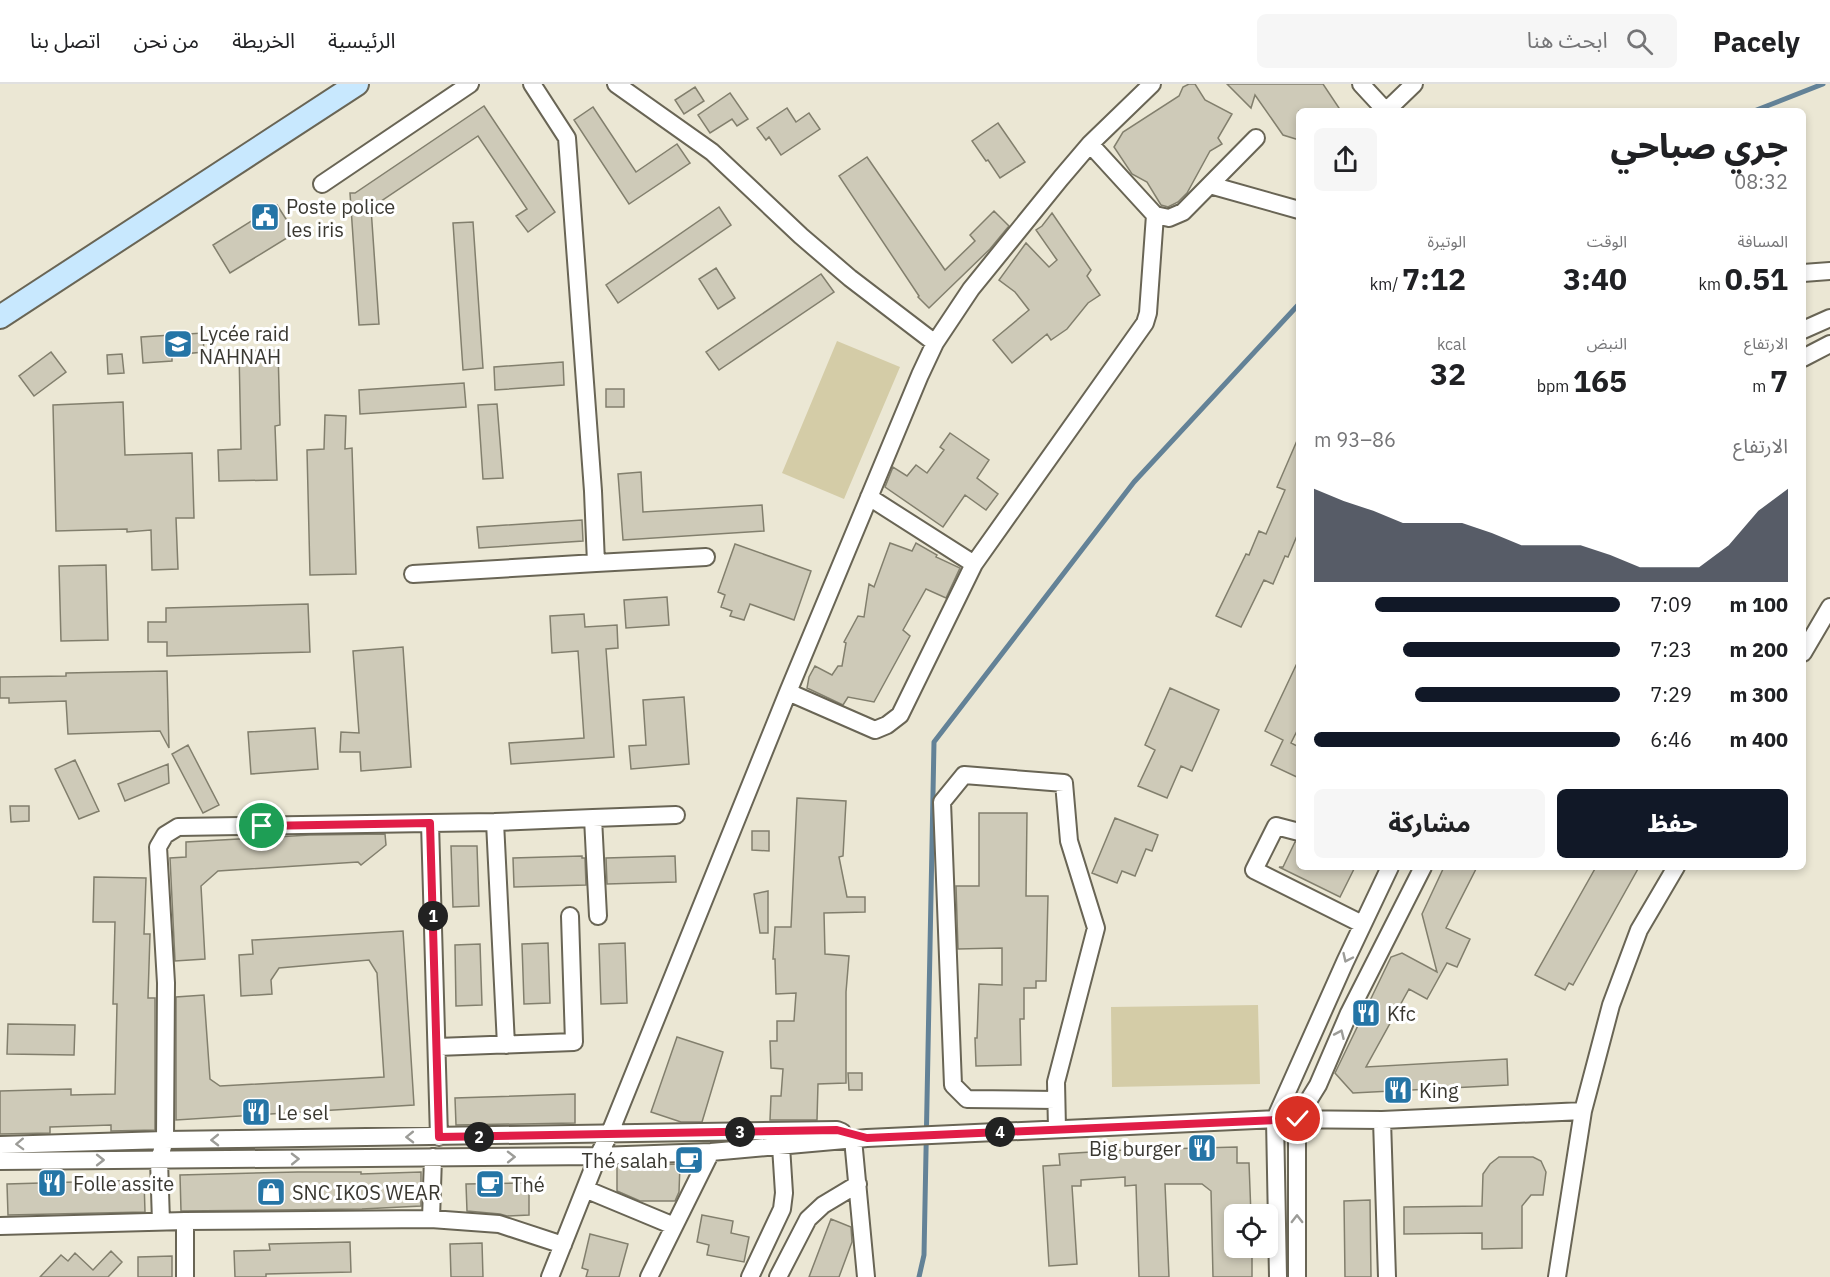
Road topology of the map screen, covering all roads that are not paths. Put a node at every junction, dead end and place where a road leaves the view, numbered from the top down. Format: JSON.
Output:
{"nodes":[{"id":1,"x":357,"y":84,"type":"edge"},
{"id":2,"x":470,"y":84,"type":"edge"},
{"id":3,"x":532,"y":84,"type":"edge"},
{"id":4,"x":616,"y":84,"type":"edge"},
{"id":5,"x":1152,"y":84,"type":"edge"},
{"id":6,"x":1361,"y":84,"type":"edge"},
{"id":7,"x":1414,"y":84,"type":"edge"},
{"id":8,"x":1383,"y":108,"type":"edge"},
{"id":9,"x":1389,"y":108,"type":"edge"},
{"id":10,"x":1256,"y":138,"type":"dead end"},
{"id":11,"x":1090,"y":144,"type":"junction"},
{"id":12,"x":322,"y":184,"type":"dead end"},
{"id":13,"x":1210,"y":185,"type":"junction"},
{"id":14,"x":1296,"y":209,"type":"edge"},
{"id":15,"x":1155,"y":215,"type":"junction"},
{"id":16,"x":1830,"y":271,"type":"edge"},
{"id":17,"x":1806,"y":273,"type":"edge"},
{"id":18,"x":0,"y":317,"type":"edge"},
{"id":19,"x":1830,"y":318,"type":"edge"},
{"id":20,"x":1806,"y":329,"type":"edge"},
{"id":21,"x":935,"y":343,"type":"junction"},
{"id":22,"x":1830,"y":344,"type":"edge"},
{"id":23,"x":1806,"y":356,"type":"edge"},
{"id":24,"x":869,"y":497,"type":"junction"},
{"id":25,"x":706,"y":556,"type":"dead end"},
{"id":26,"x":596,"y":563,"type":"junction"},
{"id":27,"x":974,"y":564,"type":"junction"},
{"id":28,"x":413,"y":574,"type":"dead end"},
{"id":29,"x":1830,"y":607,"type":"edge"},
{"id":30,"x":1806,"y":648,"type":"edge"},
{"id":31,"x":788,"y":692,"type":"junction"},
{"id":32,"x":676,"y":815,"type":"dead end"},
{"id":33,"x":593,"y":818,"type":"junction"},
{"id":34,"x":495,"y":822,"type":"junction"},
{"id":35,"x":430,"y":823,"type":"junction"},
{"id":36,"x":1296,"y":831,"type":"edge"},
{"id":37,"x":1389,"y":870,"type":"edge"},
{"id":38,"x":1421,"y":870,"type":"edge"},
{"id":39,"x":1674,"y":870,"type":"edge"},
{"id":40,"x":570,"y":916,"type":"dead end"},
{"id":41,"x":598,"y":916,"type":"dead end"},
{"id":42,"x":1362,"y":924,"type":"junction"},
{"id":43,"x":506,"y":1045,"type":"junction"},
{"id":44,"x":436,"y":1047,"type":"junction"},
{"id":45,"x":1056,"y":1100,"type":"junction"},
{"id":46,"x":1583,"y":1111,"type":"junction"},
{"id":47,"x":1275,"y":1119,"type":"junction"},
{"id":48,"x":1298,"y":1119,"type":"junction"},
{"id":49,"x":1382,"y":1120,"type":"junction"},
{"id":50,"x":1058,"y":1129,"type":"junction"},
{"id":51,"x":609,"y":1134,"type":"junction"},
{"id":52,"x":439,"y":1137,"type":"junction"},
{"id":53,"x":860,"y":1139,"type":"junction"},
{"id":54,"x":165,"y":1140,"type":"junction"},
{"id":55,"x":0,"y":1145,"type":"edge"},
{"id":56,"x":781,"y":1146,"type":"junction"},
{"id":57,"x":711,"y":1152,"type":"junction"},
{"id":58,"x":598,"y":1156,"type":"junction"},
{"id":59,"x":433,"y":1157,"type":"junction"},
{"id":60,"x":159,"y":1160,"type":"junction"},
{"id":61,"x":0,"y":1161,"type":"edge"},
{"id":62,"x":858,"y":1184,"type":"junction"},
{"id":63,"x":585,"y":1189,"type":"junction"},
{"id":64,"x":431,"y":1219,"type":"junction"},
{"id":65,"x":185,"y":1221,"type":"junction"},
{"id":66,"x":161,"y":1222,"type":"junction"},
{"id":67,"x":0,"y":1226,"type":"edge"},
{"id":68,"x":674,"y":1226,"type":"junction"},
{"id":69,"x":563,"y":1245,"type":"junction"},
{"id":70,"x":185,"y":1277,"type":"edge"},
{"id":71,"x":550,"y":1277,"type":"edge"},
{"id":72,"x":649,"y":1277,"type":"edge"},
{"id":73,"x":750,"y":1277,"type":"edge"},
{"id":74,"x":778,"y":1277,"type":"edge"},
{"id":75,"x":866,"y":1277,"type":"edge"},
{"id":76,"x":1278,"y":1277,"type":"edge"},
{"id":77,"x":1297,"y":1277,"type":"edge"},
{"id":78,"x":1387,"y":1277,"type":"edge"},
{"id":79,"x":1557,"y":1277,"type":"edge"}],
"edges":[{"from":1,"to":18,"type":"street"},
{"from":2,"to":12,"type":"street"},
{"from":3,"to":26,"type":"street"},
{"from":4,"to":21,"type":"street"},
{"from":5,"to":11,"type":"street"},
{"from":6,"to":8,"type":"street"},
{"from":7,"to":9,"type":"street"},
{"from":10,"to":13,"type":"street"},
{"from":11,"to":15,"type":"street"},
{"from":11,"to":21,"type":"street"},
{"from":13,"to":14,"type":"street"},
{"from":13,"to":15,"type":"street"},
{"from":15,"to":27,"type":"street"},
{"from":16,"to":17,"type":"street"},
{"from":19,"to":20,"type":"street"},
{"from":21,"to":24,"type":"street"},
{"from":22,"to":23,"type":"street"},
{"from":24,"to":27,"type":"street"},
{"from":24,"to":31,"type":"street"},
{"from":25,"to":26,"type":"street"},
{"from":26,"to":28,"type":"street"},
{"from":27,"to":31,"type":"street"},
{"from":29,"to":30,"type":"street"},
{"from":31,"to":51,"type":"street"},
{"from":32,"to":33,"type":"street"},
{"from":33,"to":34,"type":"street"},
{"from":33,"to":41,"type":"street"},
{"from":34,"to":35,"type":"street"},
{"from":34,"to":43,"type":"street"},
{"from":35,"to":44,"type":"street"},
{"from":35,"to":54,"type":"street"},
{"from":36,"to":42,"type":"street"},
{"from":37,"to":42,"type":"street"},
{"from":48,"to":38,"type":"street","one_way":true},
{"from":39,"to":46,"type":"street"},
{"from":40,"to":43,"type":"street"},
{"from":42,"to":47,"type":"street","one_way":true},
{"from":43,"to":44,"type":"street"},
{"from":44,"to":52,"type":"street"},
{"from":45,"to":45,"type":"street"},
{"from":45,"to":50,"type":"street"},
{"from":46,"to":49,"type":"street"},
{"from":46,"to":79,"type":"street"},
{"from":47,"to":48,"type":"street"},
{"from":47,"to":50,"type":"street"},
{"from":47,"to":76,"type":"street"},
{"from":48,"to":49,"type":"street"},
{"from":77,"to":48,"type":"street","one_way":true},
{"from":49,"to":78,"type":"street"},
{"from":50,"to":53,"type":"street"},
{"from":51,"to":52,"type":"street"},
{"from":51,"to":53,"type":"street"},
{"from":51,"to":58,"type":"street"},
{"from":52,"to":54,"type":"street","one_way":true},
{"from":53,"to":56,"type":"street"},
{"from":53,"to":62,"type":"street"},
{"from":54,"to":55,"type":"street","one_way":true},
{"from":54,"to":60,"type":"street"},
{"from":56,"to":57,"type":"street"},
{"from":56,"to":73,"type":"street"},
{"from":57,"to":58,"type":"street"},
{"from":57,"to":68,"type":"street"},
{"from":59,"to":58,"type":"street","one_way":true},
{"from":58,"to":63,"type":"street"},
{"from":60,"to":59,"type":"street","one_way":true},
{"from":59,"to":64,"type":"street"},
{"from":61,"to":60,"type":"street","one_way":true},
{"from":60,"to":66,"type":"street"},
{"from":62,"to":74,"type":"street"},
{"from":62,"to":75,"type":"street"},
{"from":63,"to":68,"type":"street"},
{"from":63,"to":69,"type":"street"},
{"from":64,"to":65,"type":"street"},
{"from":64,"to":69,"type":"street"},
{"from":65,"to":66,"type":"street"},
{"from":65,"to":70,"type":"street"},
{"from":66,"to":67,"type":"street"},
{"from":68,"to":72,"type":"street"},
{"from":69,"to":71,"type":"street"}]}
